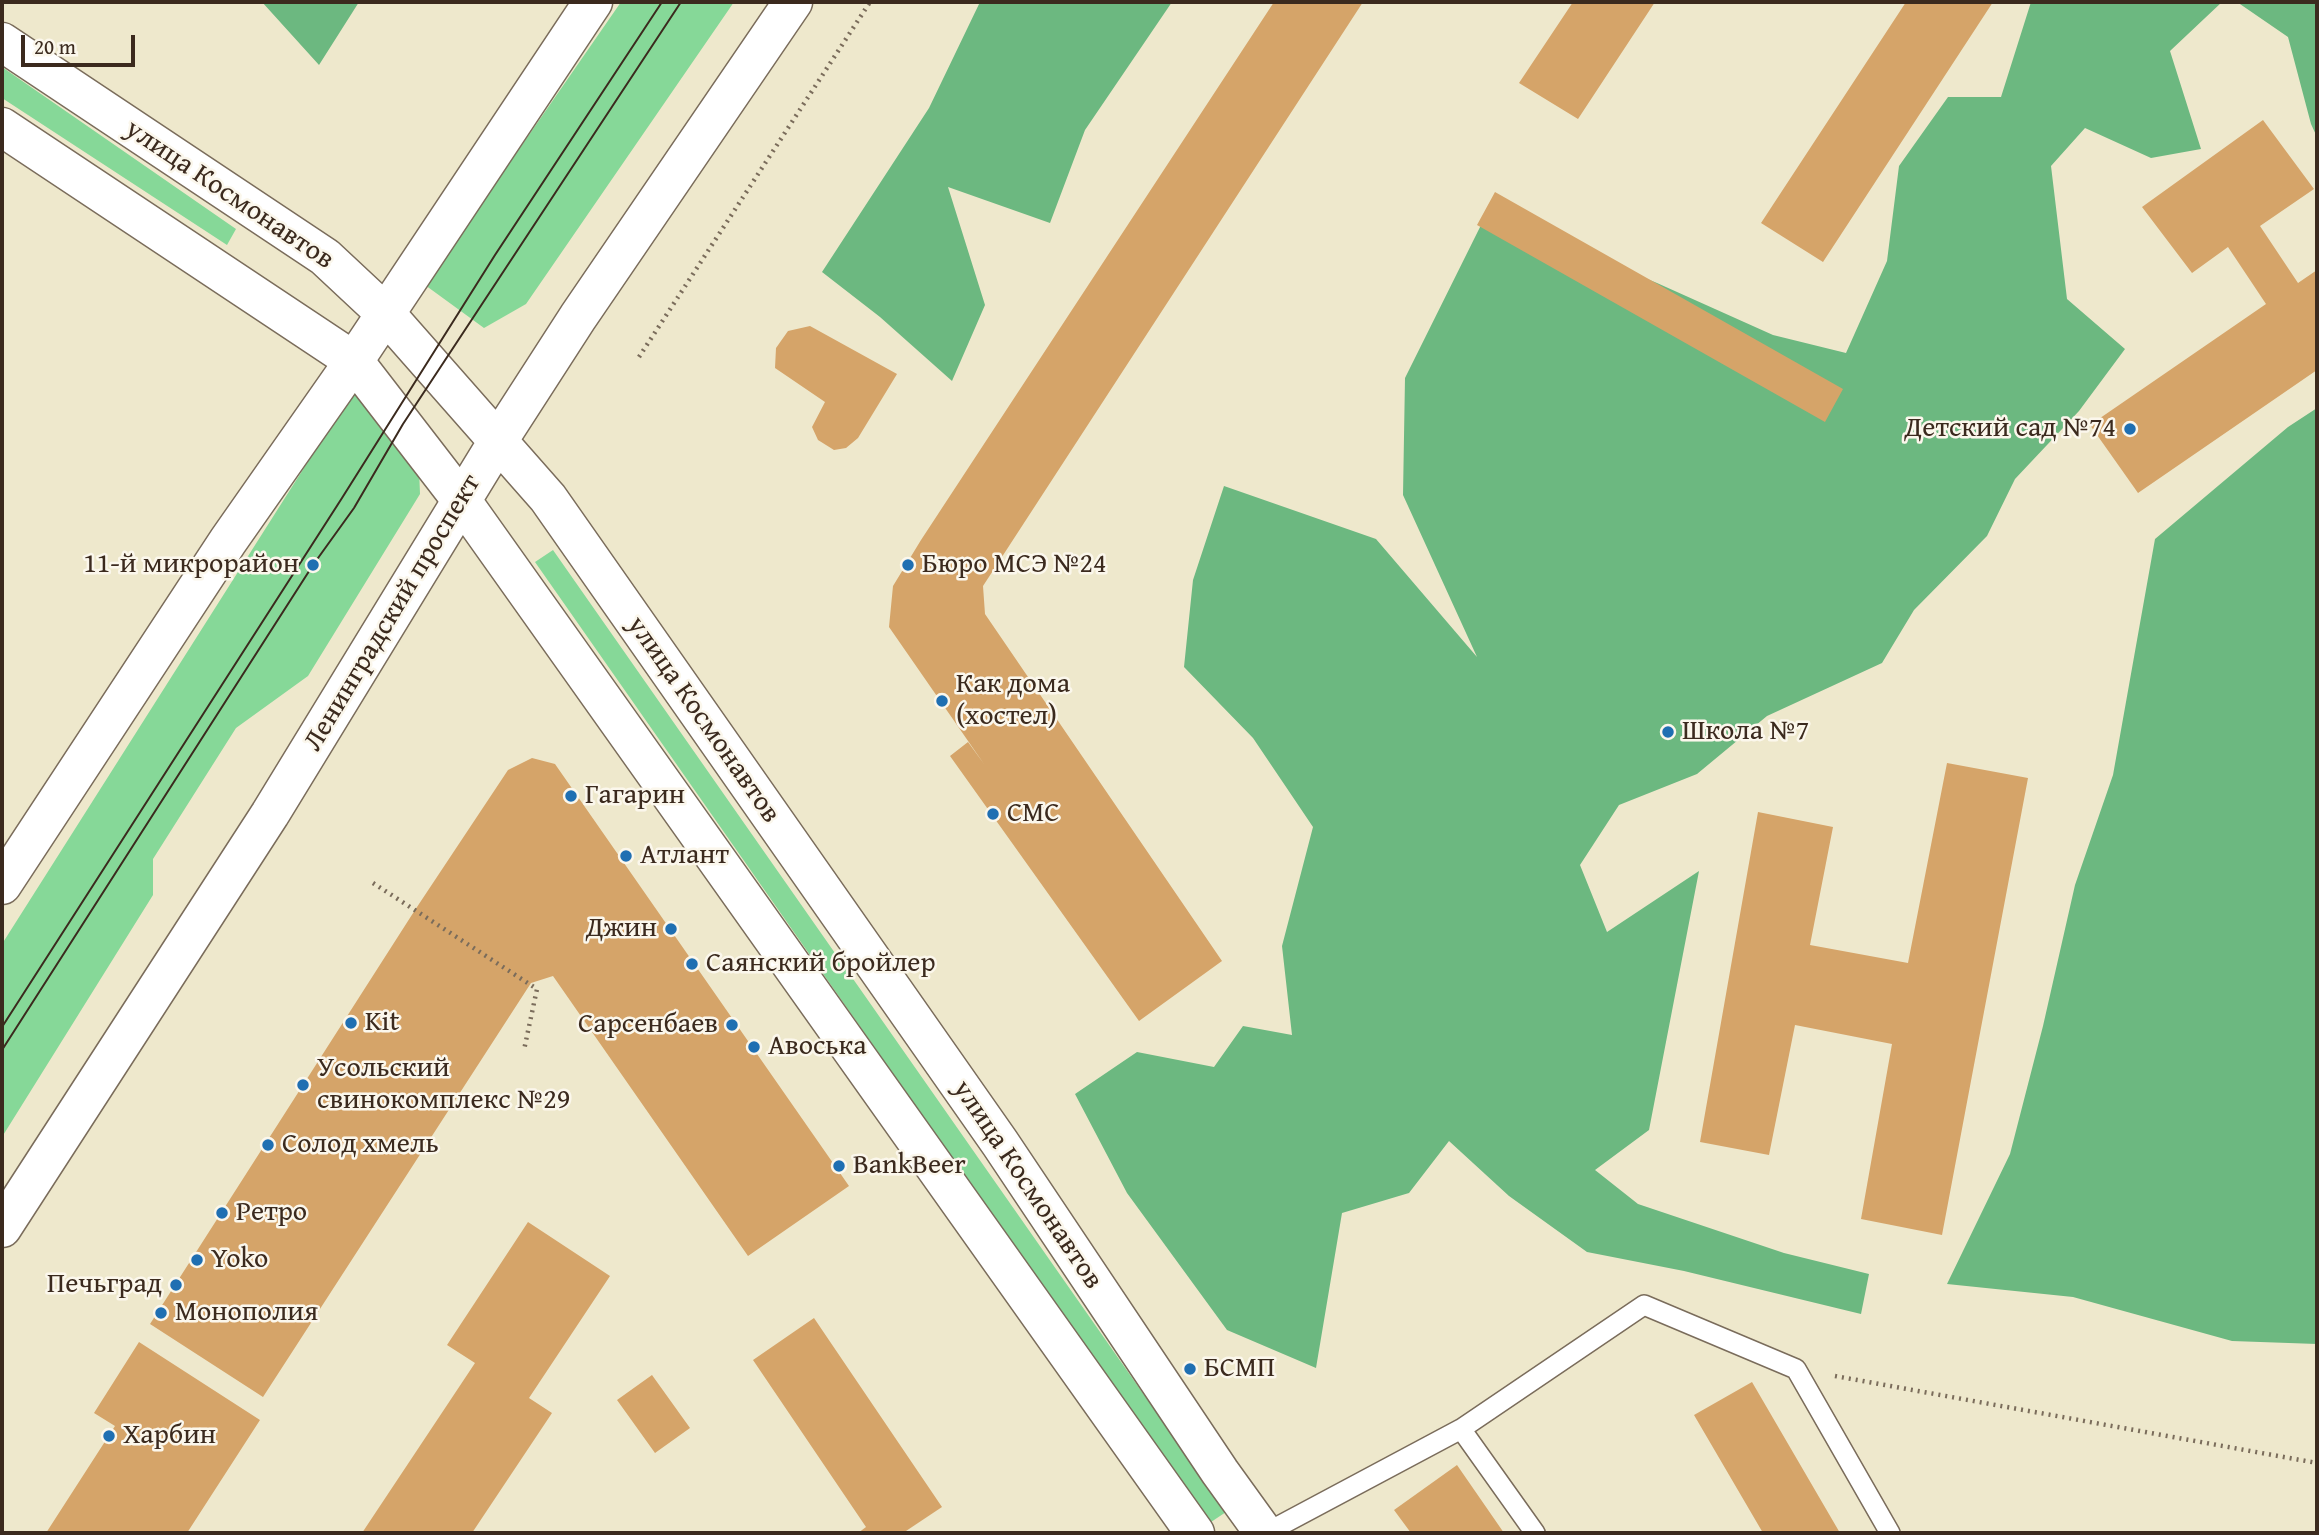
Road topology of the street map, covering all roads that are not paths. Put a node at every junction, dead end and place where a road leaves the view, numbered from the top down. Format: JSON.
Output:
{"nodes":[{"id":1,"x":593,"y":2,"type":"edge"},
{"id":2,"x":793,"y":2,"type":"edge"},
{"id":3,"x":2,"y":42,"type":"edge"},
{"id":4,"x":2,"y":127,"type":"edge"},
{"id":5,"x":386,"y":314,"type":"junction"},
{"id":6,"x":354,"y":361,"type":"junction"},
{"id":7,"x":498,"y":440,"type":"junction"},
{"id":8,"x":462,"y":501,"type":"junction"},
{"id":9,"x":2,"y":885,"type":"edge"},
{"id":10,"x":2,"y":1228,"type":"edge"},
{"id":11,"x":1461,"y":1429,"type":"junction"},
{"id":12,"x":1195,"y":1533,"type":"edge"},
{"id":13,"x":1265,"y":1533,"type":"edge"},
{"id":14,"x":1535,"y":1533,"type":"edge"},
{"id":15,"x":1890,"y":1533,"type":"edge"}],
"edges":[{"from":1,"to":5,"type":"street"},
{"from":2,"to":7,"type":"street","name":"Ленинградский проспект"},
{"from":3,"to":5,"type":"street","name":"улица Космонавтов"},
{"from":4,"to":6,"type":"street"},
{"from":5,"to":6,"type":"street"},
{"from":5,"to":7,"type":"street","name":"улица Космонавтов"},
{"from":6,"to":8,"type":"street"},
{"from":6,"to":9,"type":"street"},
{"from":7,"to":8,"type":"street","name":"Ленинградский проспект"},
{"from":7,"to":13,"type":"street","name":"улица Космонавтов"},
{"from":8,"to":10,"type":"street","name":"Ленинградский проспект"},
{"from":8,"to":12,"type":"street"},
{"from":11,"to":13,"type":"lane"},
{"from":11,"to":14,"type":"lane"},
{"from":11,"to":15,"type":"lane"}]}
